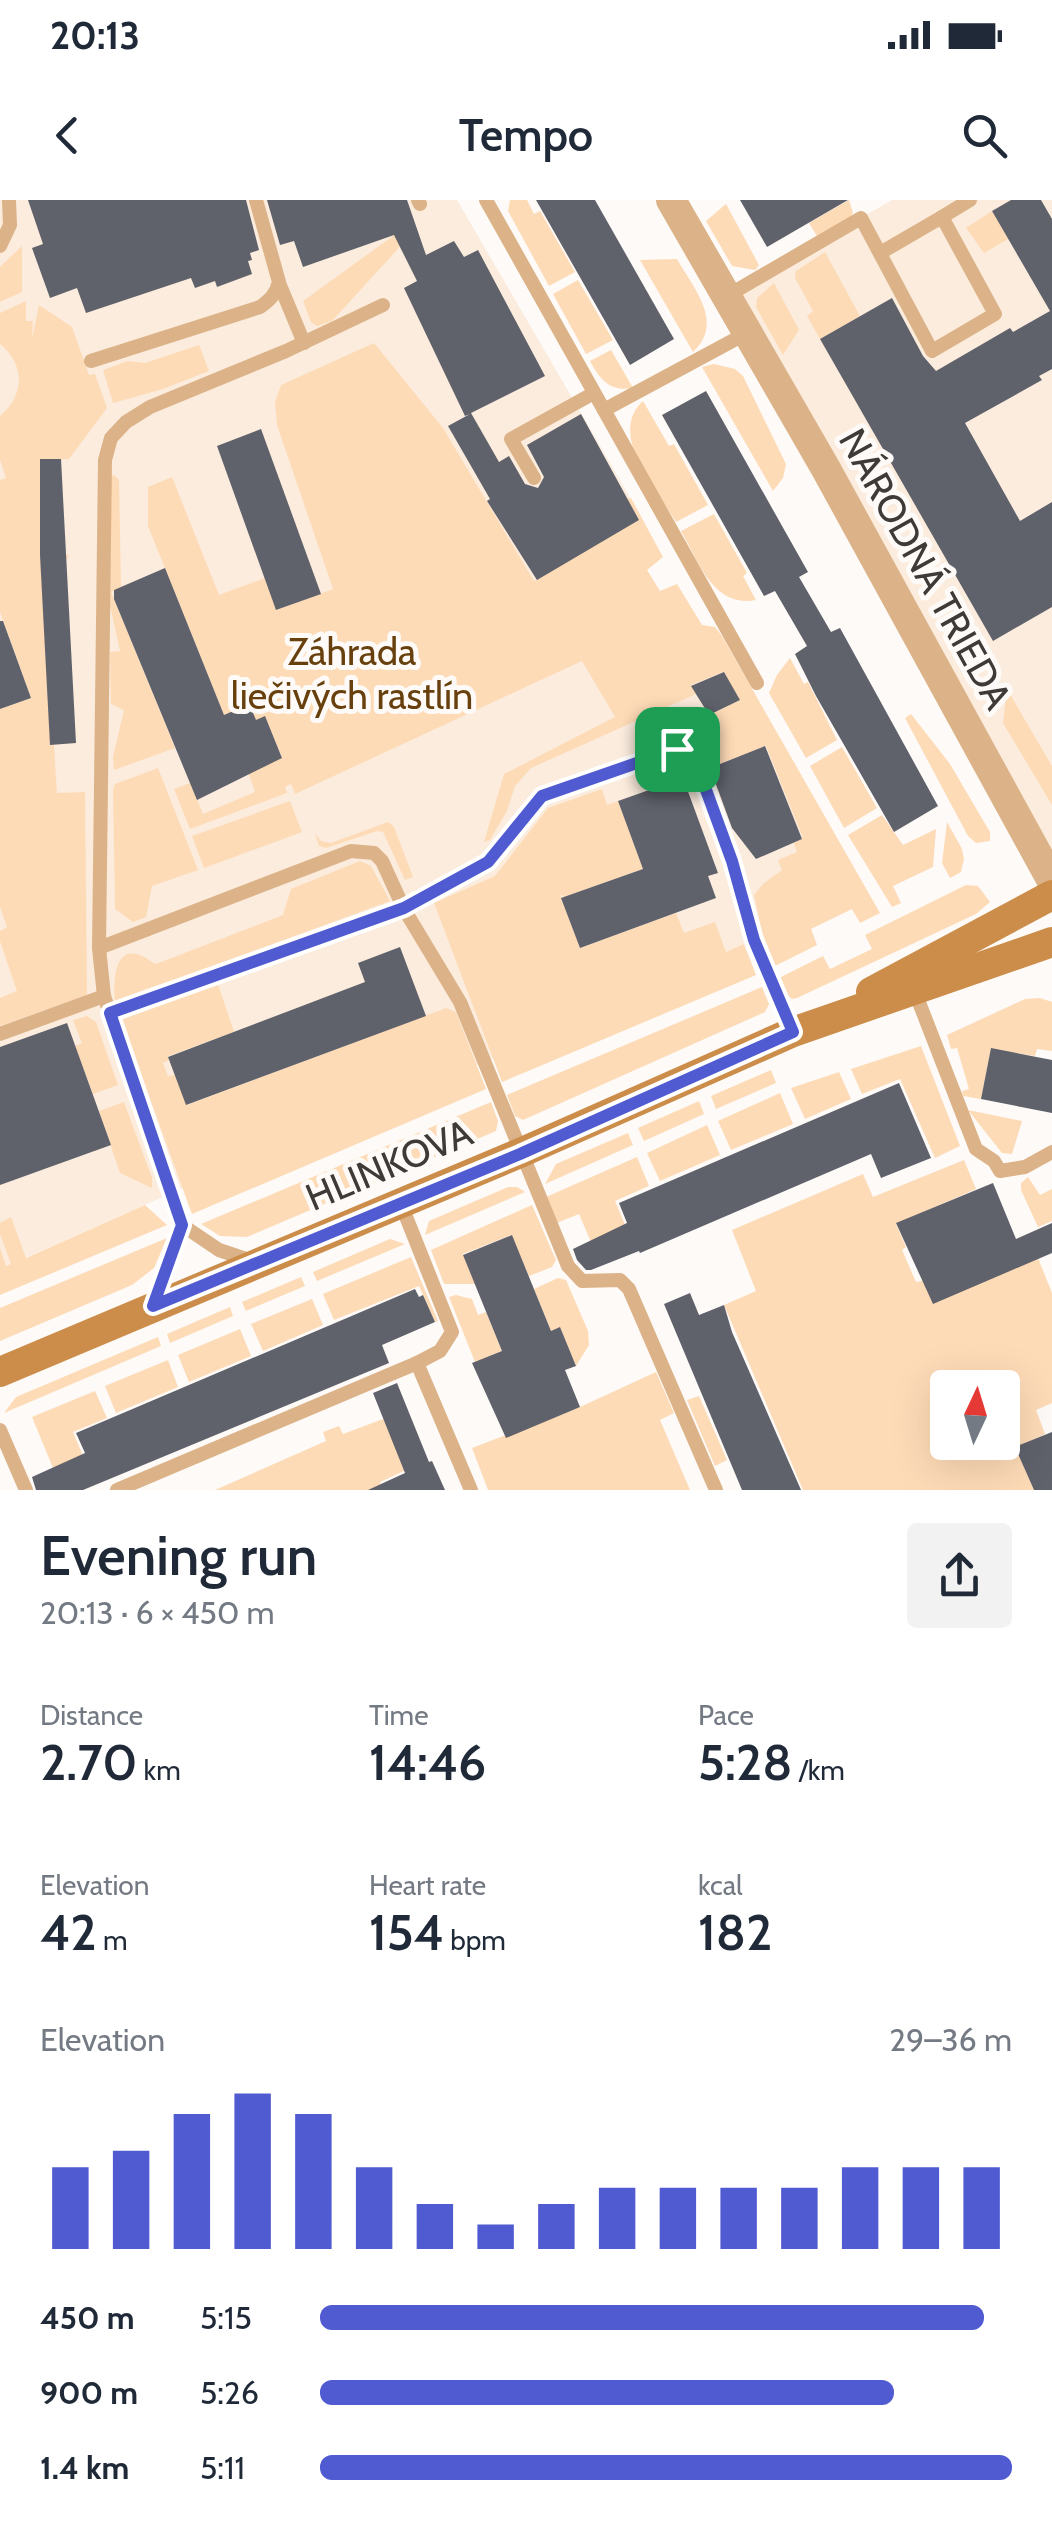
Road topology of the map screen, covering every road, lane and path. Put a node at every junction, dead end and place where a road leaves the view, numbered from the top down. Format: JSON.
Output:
{"nodes":[{"id":1,"x":10,"y":200,"type":"edge"},
{"id":2,"x":256,"y":200,"type":"edge"},
{"id":3,"x":486,"y":200,"type":"edge"},
{"id":4,"x":671,"y":200,"type":"edge"},
{"id":5,"x":970,"y":200,"type":"edge"},
{"id":6,"x":942,"y":217,"type":"junction"},
{"id":7,"x":0,"y":246,"type":"edge"},
{"id":8,"x":880,"y":252,"type":"junction"},
{"id":9,"x":279,"y":282,"type":"junction"},
{"id":10,"x":726,"y":296,"type":"junction"},
{"id":11,"x":383,"y":305,"type":"dead end"},
{"id":12,"x":748,"y":333,"type":"junction"},
{"id":13,"x":304,"y":343,"type":"junction"},
{"id":14,"x":91,"y":361,"type":"dead end"},
{"id":15,"x":594,"y":393,"type":"junction"},
{"id":16,"x":604,"y":410,"type":"junction"},
{"id":17,"x":534,"y":478,"type":"dead end"},
{"id":18,"x":757,"y":683,"type":"dead end"},
{"id":19,"x":1052,"y":881,"type":"edge"},
{"id":20,"x":1052,"y":895,"type":"edge"},
{"id":21,"x":404,"y":908,"type":"junction"},
{"id":22,"x":1052,"y":942,"type":"edge"},
{"id":23,"x":99,"y":948,"type":"junction"},
{"id":24,"x":915,"y":992,"type":"junction"},
{"id":25,"x":104,"y":996,"type":"junction"},
{"id":26,"x":110,"y":1013,"type":"junction"},
{"id":27,"x":800,"y":1029,"type":"junction"},
{"id":28,"x":0,"y":1034,"type":"edge"},
{"id":29,"x":1052,"y":1152,"type":"edge"},
{"id":30,"x":520,"y":1154,"type":"junction"},
{"id":31,"x":401,"y":1204,"type":"junction"},
{"id":32,"x":182,"y":1225,"type":"junction"},
{"id":33,"x":257,"y":1262,"type":"junction"},
{"id":34,"x":153,"y":1306,"type":"junction"},
{"id":35,"x":417,"y":1363,"type":"junction"},
{"id":36,"x":0,"y":1372,"type":"edge"},
{"id":37,"x":0,"y":1430,"type":"edge"},
{"id":38,"x":26,"y":1490,"type":"edge"},
{"id":39,"x":117,"y":1490,"type":"edge"},
{"id":40,"x":471,"y":1490,"type":"edge"},
{"id":41,"x":716,"y":1490,"type":"edge"}],
"edges":[{"from":1,"to":7,"type":"lane"},
{"from":2,"to":9,"type":"lane"},
{"from":3,"to":15,"type":"lane"},
{"from":4,"to":10,"type":"street","name":"NÁRODNÁ TRIEDA"},
{"from":5,"to":6,"type":"lane"},
{"from":6,"to":8,"type":"lane"},
{"from":6,"to":8,"type":"lane"},
{"from":8,"to":10,"type":"lane"},
{"from":9,"to":13,"type":"lane"},
{"from":9,"to":14,"type":"lane"},
{"from":10,"to":12,"type":"street","name":"NÁRODNÁ TRIEDA"},
{"from":11,"to":13,"type":"lane"},
{"from":12,"to":16,"type":"lane"},
{"from":12,"to":19,"type":"street","name":"NÁRODNÁ TRIEDA"},
{"from":13,"to":23,"type":"lane"},
{"from":15,"to":16,"type":"lane"},
{"from":15,"to":17,"type":"lane"},
{"from":16,"to":18,"type":"lane"},
{"from":20,"to":27,"type":"main road","name":"HLINKOVA"},
{"from":21,"to":23,"type":"lane"},
{"from":21,"to":26,"type":"lane"},
{"from":21,"to":27,"type":"lane"},
{"from":21,"to":30,"type":"lane"},
{"from":22,"to":24,"type":"main road","name":"HLINKOVA"},
{"from":23,"to":25,"type":"lane"},
{"from":24,"to":27,"type":"main road","name":"HLINKOVA"},
{"from":24,"to":29,"type":"lane"},
{"from":25,"to":26,"type":"lane"},
{"from":25,"to":28,"type":"lane"},
{"from":26,"to":32,"type":"lane"},
{"from":27,"to":30,"type":"main road","name":"HLINKOVA"},
{"from":30,"to":31,"type":"main road","name":"HLINKOVA"},
{"from":30,"to":41,"type":"lane"},
{"from":31,"to":33,"type":"main road","name":"HLINKOVA"},
{"from":31,"to":35,"type":"lane"},
{"from":32,"to":33,"type":"lane"},
{"from":32,"to":34,"type":"lane"},
{"from":33,"to":34,"type":"main road","name":"HLINKOVA"},
{"from":34,"to":36,"type":"main road","name":"HLINKOVA"},
{"from":35,"to":39,"type":"lane"},
{"from":35,"to":40,"type":"lane"},
{"from":37,"to":38,"type":"lane"}]}
